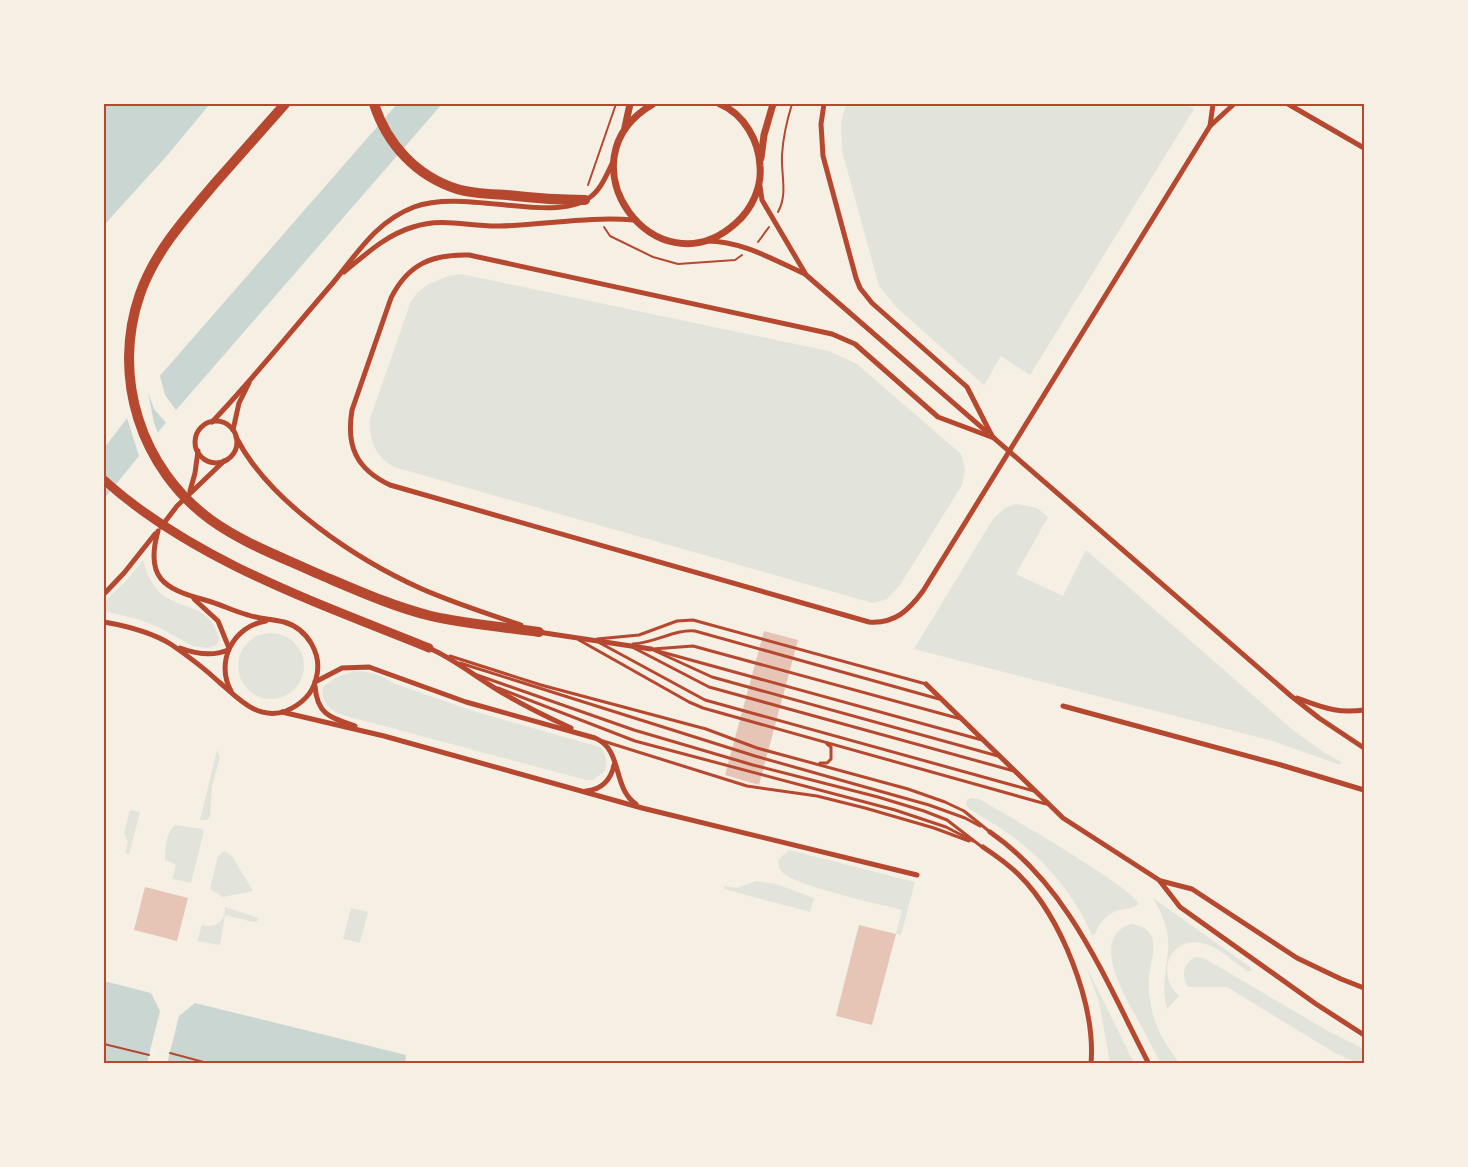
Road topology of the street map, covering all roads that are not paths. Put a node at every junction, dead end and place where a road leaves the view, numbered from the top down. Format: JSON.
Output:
{"nodes":[{"id":1,"x":285,"y":104,"type":"edge"},
{"id":2,"x":374,"y":104,"type":"edge"},
{"id":3,"x":630,"y":104,"type":"edge"},
{"id":4,"x":653,"y":104,"type":"edge"},
{"id":5,"x":720,"y":104,"type":"edge"},
{"id":6,"x":773,"y":104,"type":"edge"},
{"id":7,"x":824,"y":104,"type":"edge"},
{"id":8,"x":1213,"y":104,"type":"edge"},
{"id":9,"x":1234,"y":104,"type":"edge"},
{"id":10,"x":1288,"y":104,"type":"edge"},
{"id":11,"x":1210,"y":126,"type":"junction"},
{"id":12,"x":624,"y":131,"type":"junction"},
{"id":13,"x":1365,"y":148,"type":"edge"},
{"id":14,"x":614,"y":160,"type":"junction"},
{"id":15,"x":760,"y":166,"type":"junction"},
{"id":16,"x":760,"y":179,"type":"junction"},
{"id":17,"x":587,"y":195,"type":"junction"},
{"id":18,"x":634,"y":220,"type":"junction"},
{"id":19,"x":702,"y":241,"type":"junction"},
{"id":20,"x":805,"y":274,"type":"junction"},
{"id":21,"x":338,"y":277,"type":"junction"},
{"id":22,"x":251,"y":378,"type":"junction"},
{"id":23,"x":212,"y":422,"type":"junction"},
{"id":24,"x":233,"y":430,"type":"junction"},
{"id":25,"x":236,"y":437,"type":"junction"},
{"id":26,"x":993,"y":438,"type":"junction"},
{"id":27,"x":198,"y":451,"type":"junction"},
{"id":28,"x":1010,"y":452,"type":"junction"},
{"id":29,"x":224,"y":461,"type":"junction"},
{"id":30,"x":104,"y":480,"type":"edge"},
{"id":31,"x":189,"y":493,"type":"junction"},
{"id":32,"x":158,"y":531,"type":"junction"},
{"id":33,"x":104,"y":594,"type":"edge"},
{"id":34,"x":192,"y":597,"type":"junction"},
{"id":35,"x":270,"y":620,"type":"junction"},
{"id":36,"x":104,"y":622,"type":"edge"},
{"id":37,"x":539,"y":632,"type":"junction"},
{"id":38,"x":571,"y":635,"type":"junction"},
{"id":39,"x":593,"y":639,"type":"junction"},
{"id":40,"x":627,"y":645,"type":"junction"},
{"id":41,"x":172,"y":646,"type":"junction"},
{"id":42,"x":429,"y":648,"type":"joint"},
{"id":43,"x":228,"y":649,"type":"junction"},
{"id":44,"x":651,"y":649,"type":"junction"},
{"id":45,"x":442,"y":654,"type":"junction"},
{"id":46,"x":453,"y":661,"type":"junction"},
{"id":47,"x":470,"y":672,"type":"junction"},
{"id":48,"x":315,"y":684,"type":"junction"},
{"id":49,"x":488,"y":684,"type":"junction"},
{"id":50,"x":926,"y":684,"type":"joint"},
{"id":51,"x":234,"y":695,"type":"junction"},
{"id":52,"x":1291,"y":696,"type":"junction"},
{"id":53,"x":941,"y":699,"type":"junction"},
{"id":54,"x":1063,"y":706,"type":"dead end"},
{"id":55,"x":1365,"y":710,"type":"edge"},
{"id":56,"x":282,"y":712,"type":"junction"},
{"id":57,"x":962,"y":720,"type":"junction"},
{"id":58,"x":583,"y":734,"type":"junction"},
{"id":59,"x":384,"y":735,"type":"junction"},
{"id":60,"x":984,"y":740,"type":"junction"},
{"id":61,"x":601,"y":741,"type":"junction"},
{"id":62,"x":824,"y":742,"type":"junction"},
{"id":63,"x":1365,"y":748,"type":"edge"},
{"id":64,"x":1000,"y":756,"type":"junction"},
{"id":65,"x":816,"y":763,"type":"junction"},
{"id":66,"x":614,"y":764,"type":"junction"},
{"id":67,"x":1016,"y":772,"type":"junction"},
{"id":68,"x":581,"y":790,"type":"junction"},
{"id":69,"x":1365,"y":790,"type":"edge"},
{"id":70,"x":1036,"y":791,"type":"junction"},
{"id":71,"x":1050,"y":805,"type":"junction"},
{"id":72,"x":642,"y":808,"type":"junction"},
{"id":73,"x":990,"y":832,"type":"junction"},
{"id":74,"x":983,"y":847,"type":"junction"},
{"id":75,"x":917,"y":875,"type":"dead end"},
{"id":76,"x":1159,"y":880,"type":"junction"},
{"id":77,"x":1365,"y":988,"type":"edge"},
{"id":78,"x":1365,"y":1035,"type":"edge"},
{"id":79,"x":1091,"y":1064,"type":"edge"},
{"id":80,"x":1149,"y":1064,"type":"edge"}],
"edges":[{"from":1,"to":37,"type":"highway"},
{"from":2,"to":17,"type":"highway"},
{"from":3,"to":12,"type":"street"},
{"from":4,"to":12,"type":"street"},
{"from":5,"to":15,"type":"street"},
{"from":6,"to":15,"type":"street"},
{"from":7,"to":26,"type":"street"},
{"from":8,"to":11,"type":"street"},
{"from":9,"to":11,"type":"street"},
{"from":10,"to":13,"type":"street"},
{"from":11,"to":28,"type":"street"},
{"from":12,"to":14,"type":"street"},
{"from":14,"to":17,"type":"street"},
{"from":14,"to":18,"type":"street"},
{"from":15,"to":16,"type":"street"},
{"from":16,"to":19,"type":"street"},
{"from":16,"to":20,"type":"street"},
{"from":17,"to":21,"type":"street"},
{"from":18,"to":19,"type":"street"},
{"from":18,"to":21,"type":"street"},
{"from":19,"to":20,"type":"street"},
{"from":20,"to":26,"type":"street"},
{"from":21,"to":22,"type":"street"},
{"from":22,"to":23,"type":"street"},
{"from":22,"to":24,"type":"street"},
{"from":23,"to":24,"type":"street"},
{"from":23,"to":27,"type":"street"},
{"from":24,"to":25,"type":"street"},
{"from":25,"to":29,"type":"street"},
{"from":25,"to":37,"type":"street"},
{"from":26,"to":28,"type":"street"},
{"from":26,"to":28,"type":"street"},
{"from":27,"to":29,"type":"street"},
{"from":27,"to":31,"type":"street"},
{"from":28,"to":52,"type":"street"},
{"from":29,"to":31,"type":"street"},
{"from":30,"to":42,"type":"highway"},
{"from":31,"to":32,"type":"street"},
{"from":32,"to":33,"type":"street"},
{"from":32,"to":34,"type":"street"},
{"from":34,"to":35,"type":"street"},
{"from":34,"to":43,"type":"street"},
{"from":35,"to":43,"type":"street"},
{"from":35,"to":48,"type":"street"},
{"from":36,"to":41,"type":"street"},
{"from":37,"to":38,"type":"street"},
{"from":38,"to":39,"type":"street"},
{"from":38,"to":62,"type":"lane"},
{"from":39,"to":40,"type":"street"},
{"from":39,"to":50,"type":"lane"},
{"from":39,"to":70,"type":"lane"},
{"from":40,"to":44,"type":"street"},
{"from":40,"to":53,"type":"lane"},
{"from":40,"to":67,"type":"lane"},
{"from":41,"to":43,"type":"street"},
{"from":41,"to":51,"type":"street"},
{"from":42,"to":45,"type":"street"},
{"from":43,"to":51,"type":"street"},
{"from":44,"to":57,"type":"lane"},
{"from":44,"to":60,"type":"lane"},
{"from":44,"to":64,"type":"lane"},
{"from":45,"to":46,"type":"street"},
{"from":45,"to":65,"type":"lane"},
{"from":46,"to":47,"type":"street"},
{"from":46,"to":73,"type":"lane"},
{"from":47,"to":49,"type":"street"},
{"from":47,"to":74,"type":"lane"},
{"from":48,"to":56,"type":"street"},
{"from":48,"to":58,"type":"street"},
{"from":48,"to":59,"type":"street"},
{"from":49,"to":58,"type":"street"},
{"from":49,"to":74,"type":"lane"},
{"from":50,"to":53,"type":"street"},
{"from":51,"to":56,"type":"street"},
{"from":52,"to":55,"type":"street"},
{"from":52,"to":63,"type":"street"},
{"from":53,"to":57,"type":"street"},
{"from":54,"to":69,"type":"street"},
{"from":56,"to":59,"type":"street"},
{"from":57,"to":60,"type":"street"},
{"from":58,"to":61,"type":"street"},
{"from":59,"to":68,"type":"street"},
{"from":60,"to":64,"type":"street"},
{"from":61,"to":66,"type":"street"},
{"from":61,"to":74,"type":"lane"},
{"from":62,"to":65,"type":"lane"},
{"from":62,"to":71,"type":"lane"},
{"from":64,"to":67,"type":"street"},
{"from":65,"to":73,"type":"lane"},
{"from":66,"to":68,"type":"street"},
{"from":66,"to":72,"type":"street"},
{"from":67,"to":70,"type":"street"},
{"from":68,"to":72,"type":"street"},
{"from":70,"to":71,"type":"street"},
{"from":71,"to":76,"type":"street"},
{"from":72,"to":75,"type":"street"},
{"from":73,"to":80,"type":"street"},
{"from":74,"to":79,"type":"street"},
{"from":76,"to":77,"type":"street"},
{"from":76,"to":78,"type":"street"}]}
